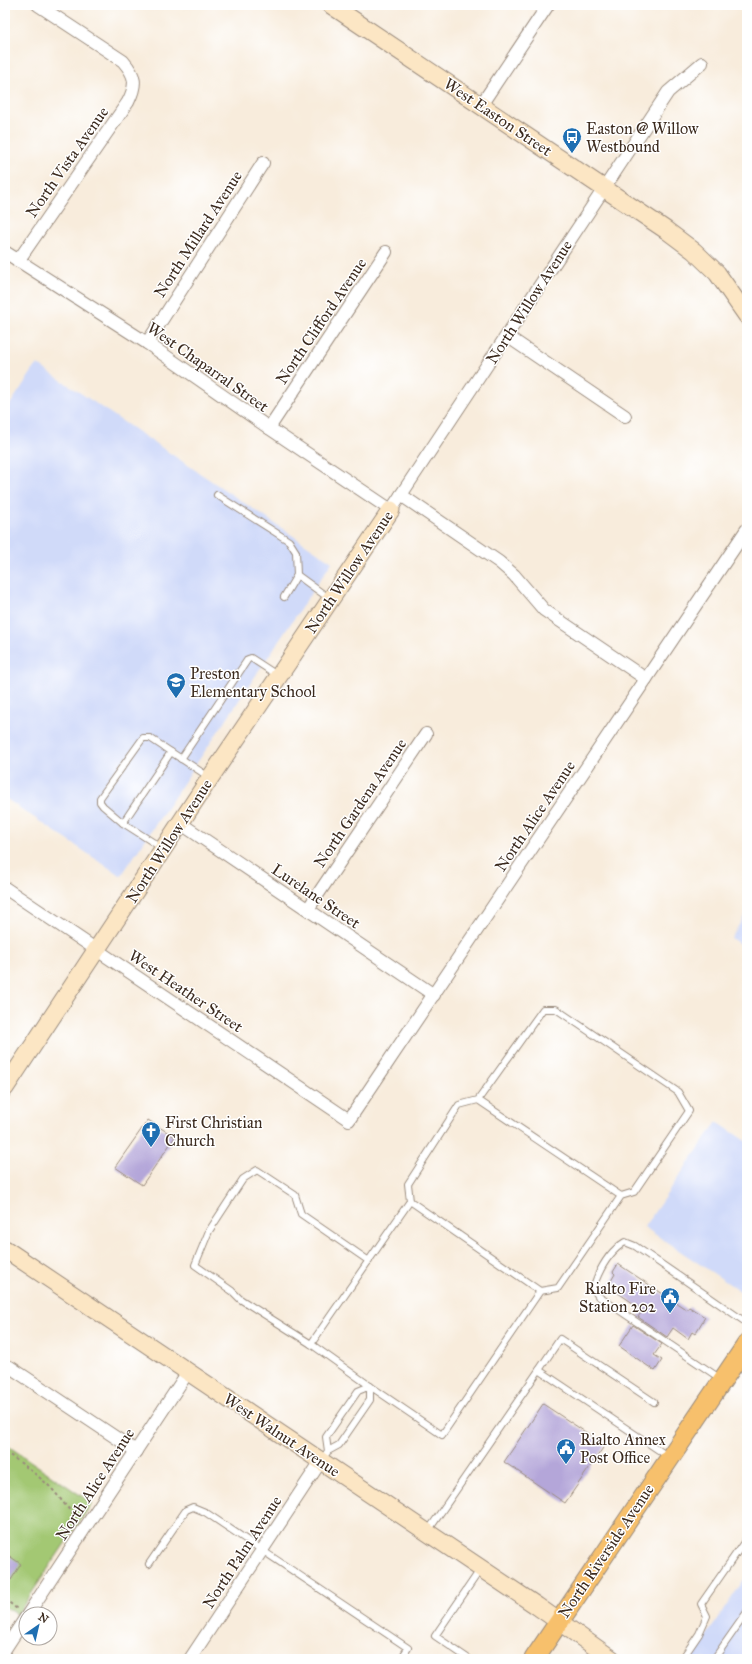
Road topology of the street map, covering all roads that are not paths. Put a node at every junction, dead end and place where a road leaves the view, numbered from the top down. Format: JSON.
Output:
{"nodes":[{"id":1,"x":38,"y":5,"type":"edge"},
{"id":2,"x":331,"y":5,"type":"edge"},
{"id":3,"x":548,"y":5,"type":"edge"},
{"id":4,"x":702,"y":63,"type":"dead end"},
{"id":5,"x":481,"y":105,"type":"junction"},
{"id":6,"x":263,"y":162,"type":"dead end"},
{"id":7,"x":603,"y":188,"type":"junction"},
{"id":8,"x":5,"y":252,"type":"edge"},
{"id":9,"x":386,"y":252,"type":"dead end"},
{"id":10,"x":18,"y":261,"type":"junction"},
{"id":11,"x":747,"y":316,"type":"edge"},
{"id":12,"x":507,"y":336,"type":"junction"},
{"id":13,"x":147,"y":343,"type":"junction"},
{"id":14,"x":625,"y":416,"type":"dead end"},
{"id":15,"x":269,"y":428,"type":"junction"},
{"id":16,"x":217,"y":495,"type":"dead end"},
{"id":17,"x":402,"y":495,"type":"junction"},
{"id":18,"x":391,"y":510,"type":"junction"},
{"id":19,"x":747,"y":529,"type":"edge"},
{"id":20,"x":297,"y":575,"type":"junction"},
{"id":21,"x":284,"y":597,"type":"dead end"},
{"id":22,"x":330,"y":599,"type":"junction"},
{"id":23,"x":279,"y":676,"type":"junction"},
{"id":24,"x":646,"y":679,"type":"junction"},
{"id":25,"x":426,"y":734,"type":"dead end"},
{"id":26,"x":171,"y":752,"type":"junction"},
{"id":27,"x":181,"y":759,"type":"junction"},
{"id":28,"x":210,"y":778,"type":"junction"},
{"id":29,"x":123,"y":823,"type":"junction"},
{"id":30,"x":180,"y":823,"type":"junction"},
{"id":31,"x":163,"y":849,"type":"junction"},
{"id":32,"x":5,"y":888,"type":"edge"},
{"id":33,"x":308,"y":910,"type":"junction"},
{"id":34,"x":97,"y":951,"type":"junction"},
{"id":35,"x":434,"y":994,"type":"junction"},
{"id":36,"x":5,"y":1088,"type":"edge"},
{"id":37,"x":478,"y":1100,"type":"junction"},
{"id":38,"x":349,"y":1120,"type":"joint"},
{"id":39,"x":621,"y":1196,"type":"junction"},
{"id":40,"x":410,"y":1201,"type":"junction"},
{"id":41,"x":5,"y":1249,"type":"edge"},
{"id":42,"x":369,"y":1261,"type":"junction"},
{"id":43,"x":540,"y":1291,"type":"junction"},
{"id":44,"x":747,"y":1323,"type":"edge"},
{"id":45,"x":311,"y":1344,"type":"junction"},
{"id":46,"x":747,"y":1345,"type":"edge"},
{"id":47,"x":5,"y":1366,"type":"edge"},
{"id":48,"x":539,"y":1370,"type":"junction"},
{"id":49,"x":188,"y":1372,"type":"junction"},
{"id":50,"x":722,"y":1380,"type":"junction"},
{"id":51,"x":370,"y":1386,"type":"junction"},
{"id":52,"x":654,"y":1402,"type":"dead end"},
{"id":53,"x":136,"y":1451,"type":"junction"},
{"id":54,"x":325,"y":1456,"type":"junction"},
{"id":55,"x":670,"y":1458,"type":"junction"},
{"id":56,"x":427,"y":1532,"type":"junction"},
{"id":57,"x":747,"y":1538,"type":"edge"},
{"id":58,"x":262,"y":1551,"type":"junction"},
{"id":59,"x":149,"y":1564,"type":"dead end"},
{"id":60,"x":481,"y":1569,"type":"junction"},
{"id":61,"x":31,"y":1606,"type":"edge"},
{"id":62,"x":747,"y":1612,"type":"edge"},
{"id":63,"x":558,"y":1622,"type":"junction"},
{"id":64,"x":18,"y":1626,"type":"edge"},
{"id":65,"x":5,"y":1649,"type":"edge"},
{"id":66,"x":190,"y":1659,"type":"edge"},
{"id":67,"x":401,"y":1659,"type":"edge"},
{"id":68,"x":469,"y":1659,"type":"edge"},
{"id":69,"x":534,"y":1659,"type":"edge"},
{"id":70,"x":612,"y":1659,"type":"edge"},
{"id":71,"x":682,"y":1659,"type":"edge"},
{"id":72,"x":714,"y":1659,"type":"edge"}],
"edges":[{"from":1,"to":10,"type":"street","name":"North Vista Avenue"},
{"from":2,"to":5,"type":"street","name":"West Easton Street"},
{"from":3,"to":5,"type":"street"},
{"from":4,"to":7,"type":"street","name":"North Willow Avenue"},
{"from":5,"to":7,"type":"street","name":"West Easton Street"},
{"from":6,"to":13,"type":"street","name":"North Millard Avenue"},
{"from":7,"to":11,"type":"street","name":"West Easton Street"},
{"from":7,"to":12,"type":"street","name":"North Willow Avenue"},
{"from":8,"to":10,"type":"street","name":"West Chaparral Street"},
{"from":9,"to":15,"type":"street","name":"North Clifford Avenue"},
{"from":10,"to":13,"type":"street","name":"West Chaparral Street"},
{"from":12,"to":14,"type":"street"},
{"from":12,"to":17,"type":"street","name":"North Willow Avenue"},
{"from":13,"to":15,"type":"street","name":"West Chaparral Street"},
{"from":15,"to":18,"type":"street","name":"West Chaparral Street"},
{"from":16,"to":20,"type":"lane"},
{"from":17,"to":18,"type":"street","name":"North Willow Avenue"},
{"from":17,"to":24,"type":"street"},
{"from":18,"to":22,"type":"street","name":"North Willow Avenue"},
{"from":19,"to":24,"type":"street","name":"North Alice Avenue"},
{"from":20,"to":21,"type":"lane"},
{"from":20,"to":22,"type":"lane"},
{"from":22,"to":23,"type":"street","name":"North Willow Avenue"},
{"from":23,"to":27,"type":"lane"},
{"from":23,"to":28,"type":"street","name":"North Willow Avenue"},
{"from":24,"to":35,"type":"street","name":"North Alice Avenue"},
{"from":25,"to":33,"type":"street","name":"North Gardena Avenue"},
{"from":26,"to":27,"type":"lane"},
{"from":26,"to":29,"type":"lane"},
{"from":26,"to":29,"type":"lane"},
{"from":27,"to":28,"type":"lane"},
{"from":28,"to":30,"type":"street","name":"North Willow Avenue"},
{"from":29,"to":31,"type":"lane"},
{"from":30,"to":31,"type":"street","name":"North Willow Avenue"},
{"from":30,"to":33,"type":"street","name":"Lurelane Street"},
{"from":31,"to":34,"type":"street","name":"North Willow Avenue"},
{"from":32,"to":34,"type":"street","name":"West Heather Street"},
{"from":33,"to":35,"type":"street","name":"Lurelane Street"},
{"from":34,"to":36,"type":"street","name":"North Willow Avenue"},
{"from":34,"to":38,"type":"street","name":"West Heather Street"},
{"from":35,"to":38,"type":"street","name":"North Alice Avenue"},
{"from":37,"to":39,"type":"lane"},
{"from":37,"to":39,"type":"lane"},
{"from":37,"to":40,"type":"lane"},
{"from":39,"to":43,"type":"lane"},
{"from":40,"to":42,"type":"lane"},
{"from":40,"to":43,"type":"lane"},
{"from":41,"to":49,"type":"street","name":"West Walnut Avenue"},
{"from":42,"to":45,"type":"lane"},
{"from":42,"to":45,"type":"lane"},
{"from":43,"to":51,"type":"lane"},
{"from":44,"to":50,"type":"lane"},
{"from":45,"to":51,"type":"lane"},
{"from":46,"to":50,"type":"main road","name":"North Riverside Avenue"},
{"from":47,"to":53,"type":"street"},
{"from":48,"to":52,"type":"lane"},
{"from":48,"to":55,"type":"lane"},
{"from":48,"to":56,"type":"lane"},
{"from":49,"to":53,"type":"street","name":"North Alice Avenue"},
{"from":49,"to":54,"type":"street","name":"West Walnut Avenue"},
{"from":50,"to":55,"type":"main road","name":"North Riverside Avenue"},
{"from":51,"to":54,"type":"lane"},
{"from":51,"to":54,"type":"lane"},
{"from":53,"to":61,"type":"street","name":"North Alice Avenue"},
{"from":54,"to":56,"type":"street","name":"West Walnut Avenue"},
{"from":54,"to":58,"type":"street","name":"North Palm Avenue"},
{"from":55,"to":63,"type":"main road","name":"North Riverside Avenue"},
{"from":56,"to":60,"type":"street","name":"West Walnut Avenue"},
{"from":57,"to":71,"type":"lane"},
{"from":58,"to":59,"type":"lane"},
{"from":58,"to":66,"type":"street","name":"North Palm Avenue"},
{"from":58,"to":67,"type":"lane"},
{"from":60,"to":63,"type":"street","name":"West Walnut Avenue"},
{"from":60,"to":68,"type":"lane"},
{"from":62,"to":72,"type":"lane"},
{"from":63,"to":69,"type":"main road","name":"North Riverside Avenue"},
{"from":63,"to":70,"type":"street","name":"West Walnut Avenue"},
{"from":64,"to":65,"type":"street","name":"North Alice Avenue"}]}
